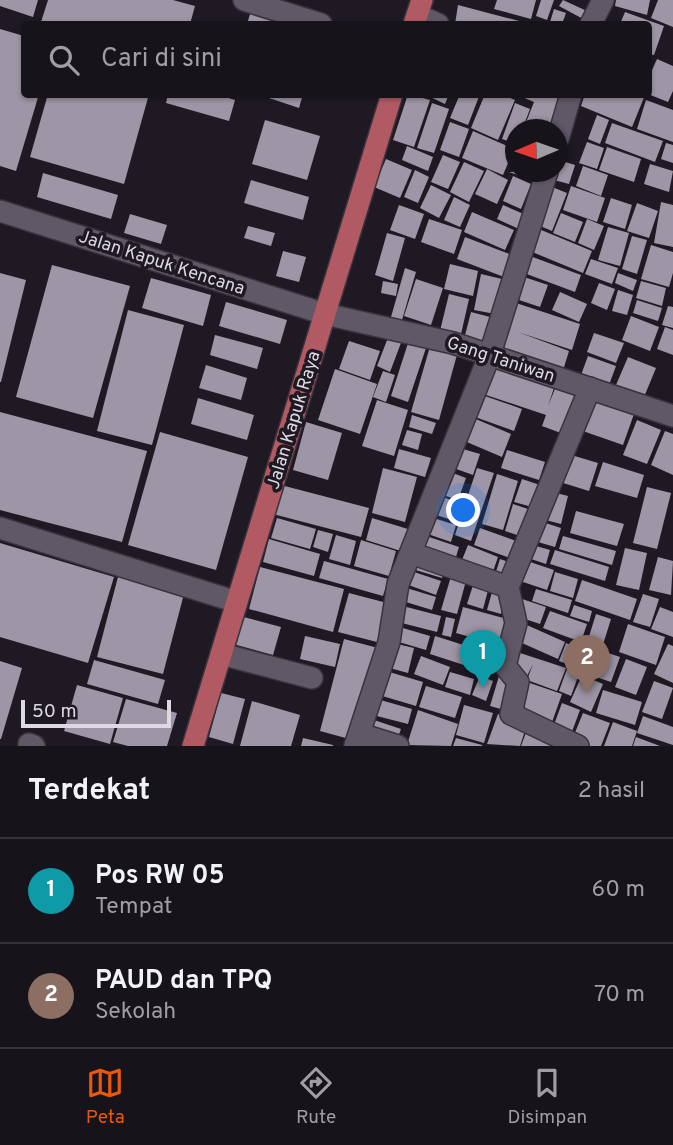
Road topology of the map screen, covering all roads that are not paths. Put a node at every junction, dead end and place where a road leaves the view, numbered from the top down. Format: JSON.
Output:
{"nodes":[{"id":1,"x":244,"y":0,"type":"edge"},
{"id":2,"x":603,"y":0,"type":"edge"},
{"id":3,"x":311,"y":21,"type":"edge"},
{"id":4,"x":592,"y":21,"type":"edge"},
{"id":5,"x":392,"y":98,"type":"edge"},
{"id":6,"x":570,"y":98,"type":"edge"},
{"id":7,"x":564,"y":119,"type":"edge"},
{"id":8,"x":544,"y":182,"type":"edge"},
{"id":9,"x":0,"y":211,"type":"edge"},
{"id":10,"x":325,"y":314,"type":"junction"},
{"id":11,"x":490,"y":354,"type":"junction"},
{"id":12,"x":590,"y":388,"type":"junction"},
{"id":13,"x":673,"y":415,"type":"edge"},
{"id":14,"x":0,"y":528,"type":"edge"},
{"id":15,"x":411,"y":553,"type":"junction"},
{"id":16,"x":508,"y":587,"type":"junction"},
{"id":17,"x":237,"y":602,"type":"junction"},
{"id":18,"x":221,"y":654,"type":"junction"},
{"id":19,"x":312,"y":678,"type":"dead end"},
{"id":20,"x":357,"y":740,"type":"edge"},
{"id":21,"x":193,"y":746,"type":"edge"},
{"id":22,"x":398,"y":746,"type":"edge"},
{"id":23,"x":578,"y":746,"type":"edge"}],
"edges":[{"from":1,"to":3,"type":"street"},
{"from":2,"to":4,"type":"street"},
{"from":5,"to":10,"type":"main road","name":"Jalan Kapuk Raya"},
{"from":6,"to":7,"type":"street"},
{"from":8,"to":11,"type":"street"},
{"from":9,"to":10,"type":"street","name":"Jalan Kapuk Kencana"},
{"from":10,"to":11,"type":"street","name":"Gang Taniwan"},
{"from":10,"to":17,"type":"main road","name":"Jalan Kapuk Raya"},
{"from":11,"to":12,"type":"street","name":"Gang Taniwan"},
{"from":11,"to":15,"type":"street"},
{"from":12,"to":13,"type":"street","name":"Gang Taniwan"},
{"from":12,"to":16,"type":"street"},
{"from":14,"to":17,"type":"street"},
{"from":15,"to":16,"type":"street"},
{"from":15,"to":20,"type":"street"},
{"from":16,"to":23,"type":"street"},
{"from":17,"to":18,"type":"main road","name":"Jalan Kapuk Raya"},
{"from":18,"to":19,"type":"street"},
{"from":18,"to":21,"type":"main road","name":"Jalan Kapuk Raya"},
{"from":20,"to":22,"type":"street"}]}
